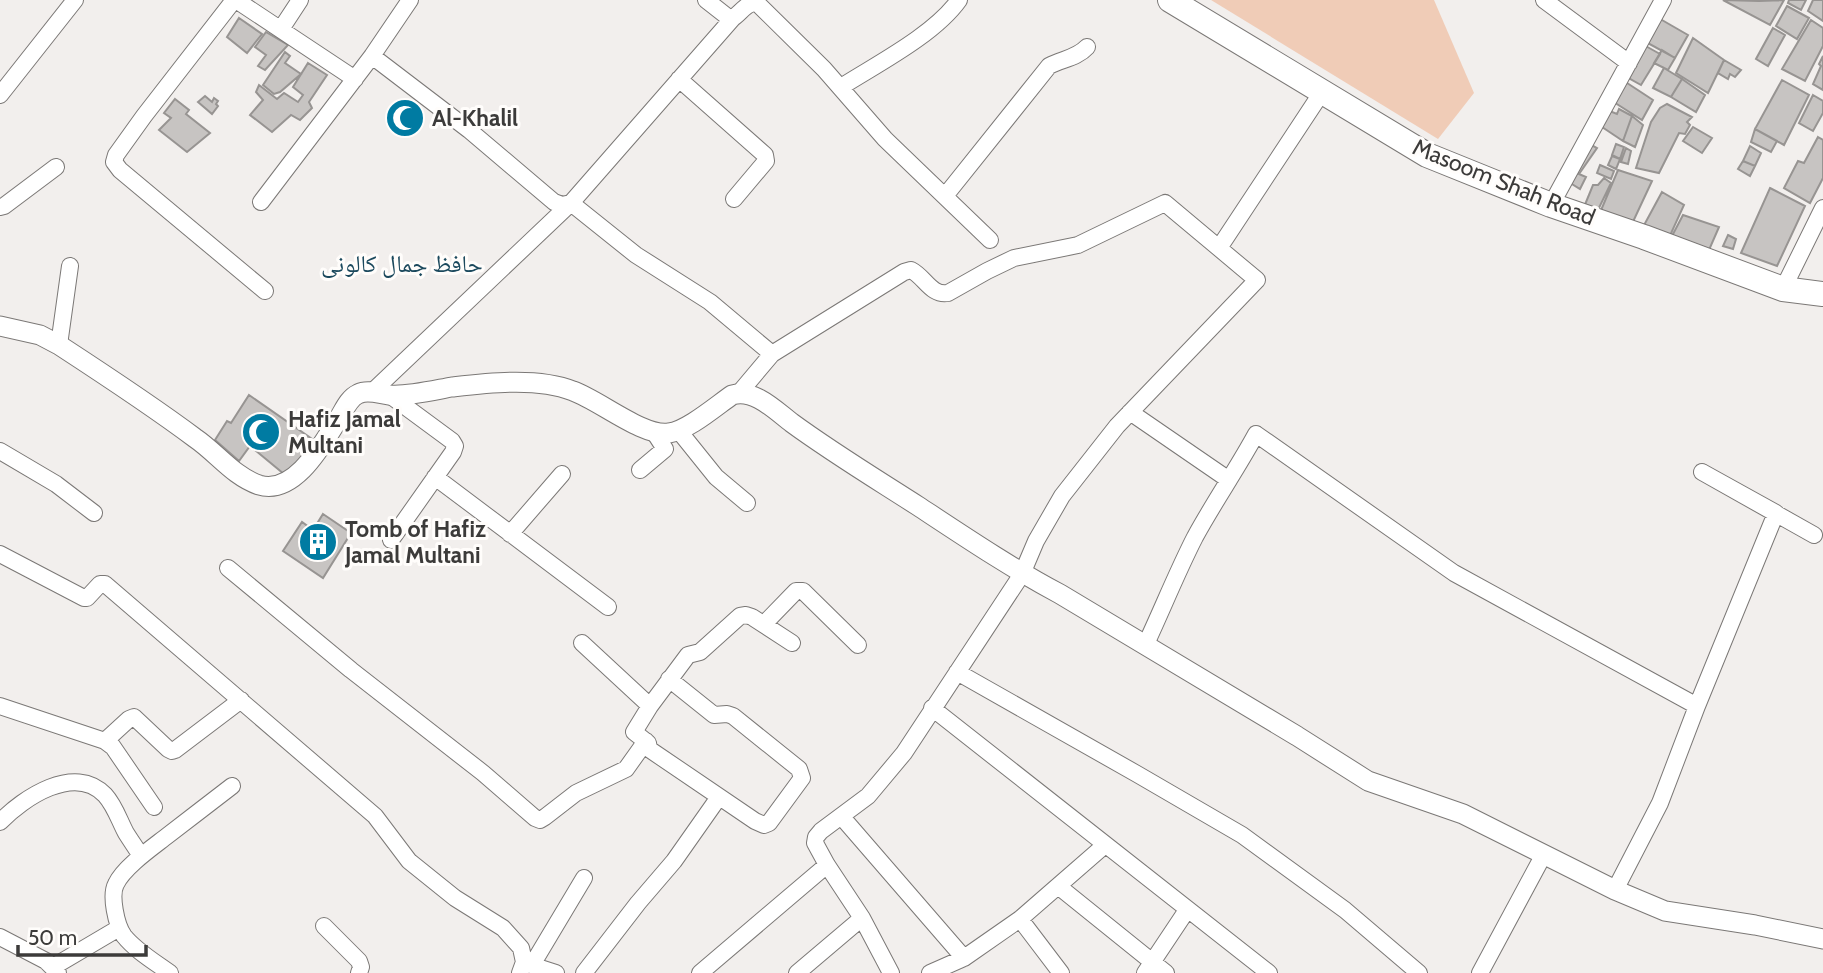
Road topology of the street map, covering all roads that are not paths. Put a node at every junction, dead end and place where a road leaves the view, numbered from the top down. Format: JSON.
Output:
{"nodes":[{"id":1,"x":75,"y":0,"type":"edge"},
{"id":2,"x":235,"y":0,"type":"edge"},
{"id":3,"x":300,"y":0,"type":"edge"},
{"id":4,"x":410,"y":0,"type":"edge"},
{"id":5,"x":706,"y":0,"type":"edge"},
{"id":6,"x":958,"y":0,"type":"edge"},
{"id":7,"x":1170,"y":0,"type":"edge"},
{"id":8,"x":1544,"y":0,"type":"edge"},
{"id":9,"x":1663,"y":0,"type":"edge"},
{"id":10,"x":733,"y":18,"type":"junction"},
{"id":11,"x":281,"y":29,"type":"junction"},
{"id":12,"x":1087,"y":47,"type":"dead end"},
{"id":13,"x":372,"y":56,"type":"junction"},
{"id":14,"x":1629,"y":63,"type":"junction"},
{"id":15,"x":355,"y":79,"type":"junction"},
{"id":16,"x":679,"y":79,"type":"junction"},
{"id":17,"x":841,"y":87,"type":"junction"},
{"id":18,"x":1322,"y":92,"type":"junction"},
{"id":19,"x":0,"y":95,"type":"edge"},
{"id":20,"x":56,"y":167,"type":"dead end"},
{"id":21,"x":945,"y":196,"type":"junction"},
{"id":22,"x":734,"y":199,"type":"dead end"},
{"id":23,"x":261,"y":202,"type":"dead end"},
{"id":24,"x":571,"y":203,"type":"junction"},
{"id":25,"x":1551,"y":205,"type":"junction"},
{"id":26,"x":0,"y":207,"type":"edge"},
{"id":27,"x":1823,"y":208,"type":"edge"},
{"id":28,"x":990,"y":240,"type":"dead end"},
{"id":29,"x":1219,"y":248,"type":"junction"},
{"id":30,"x":70,"y":266,"type":"dead end"},
{"id":31,"x":1783,"y":289,"type":"junction"},
{"id":32,"x":265,"y":291,"type":"dead end"},
{"id":33,"x":1823,"y":294,"type":"edge"},
{"id":34,"x":0,"y":326,"type":"edge"},
{"id":35,"x":60,"y":345,"type":"junction"},
{"id":36,"x":772,"y":354,"type":"junction"},
{"id":37,"x":740,"y":392,"type":"junction"},
{"id":38,"x":382,"y":394,"type":"junction"},
{"id":39,"x":1130,"y":412,"type":"junction"},
{"id":40,"x":679,"y":431,"type":"junction"},
{"id":41,"x":654,"y":432,"type":"junction"},
{"id":42,"x":0,"y":451,"type":"edge"},
{"id":43,"x":640,"y":470,"type":"dead end"},
{"id":44,"x":562,"y":474,"type":"dead end"},
{"id":45,"x":435,"y":477,"type":"junction"},
{"id":46,"x":1229,"y":480,"type":"junction"},
{"id":47,"x":747,"y":503,"type":"dead end"},
{"id":48,"x":94,"y":513,"type":"dead end"},
{"id":49,"x":510,"y":534,"type":"junction"},
{"id":50,"x":1814,"y":535,"type":"dead end"},
{"id":51,"x":391,"y":540,"type":"dead end"},
{"id":52,"x":0,"y":554,"type":"edge"},
{"id":53,"x":228,"y":568,"type":"dead end"},
{"id":54,"x":1022,"y":574,"type":"junction"},
{"id":55,"x":608,"y":607,"type":"dead end"},
{"id":56,"x":764,"y":624,"type":"junction"},
{"id":57,"x":582,"y":643,"type":"dead end"},
{"id":58,"x":792,"y":643,"type":"dead end"},
{"id":59,"x":858,"y":645,"type":"dead end"},
{"id":60,"x":1145,"y":646,"type":"junction"},
{"id":61,"x":957,"y":672,"type":"junction"},
{"id":62,"x":669,"y":679,"type":"junction"},
{"id":63,"x":241,"y":700,"type":"junction"},
{"id":64,"x":0,"y":706,"type":"edge"},
{"id":65,"x":650,"y":706,"type":"junction"},
{"id":66,"x":1697,"y":706,"type":"junction"},
{"id":67,"x":932,"y":708,"type":"junction"},
{"id":68,"x":105,"y":741,"type":"junction"},
{"id":69,"x":646,"y":741,"type":"junction"},
{"id":70,"x":232,"y":786,"type":"dead end"},
{"id":71,"x":719,"y":797,"type":"junction"},
{"id":72,"x":154,"y":807,"type":"dead end"},
{"id":73,"x":841,"y":816,"type":"junction"},
{"id":74,"x":0,"y":822,"type":"edge"},
{"id":75,"x":1104,"y":845,"type":"junction"},
{"id":76,"x":1544,"y":854,"type":"junction"},
{"id":77,"x":141,"y":856,"type":"junction"},
{"id":78,"x":827,"y":865,"type":"junction"},
{"id":79,"x":584,"y":878,"type":"dead end"},
{"id":80,"x":1058,"y":886,"type":"junction"},
{"id":81,"x":1615,"y":890,"type":"junction"},
{"id":82,"x":1187,"y":910,"type":"junction"},
{"id":83,"x":862,"y":918,"type":"junction"},
{"id":84,"x":1020,"y":919,"type":"junction"},
{"id":85,"x":324,"y":926,"type":"dead end"},
{"id":86,"x":119,"y":928,"type":"junction"},
{"id":87,"x":0,"y":937,"type":"edge"},
{"id":88,"x":1823,"y":939,"type":"edge"},
{"id":89,"x":964,"y":958,"type":"junction"},
{"id":90,"x":525,"y":967,"type":"edge"},
{"id":91,"x":1148,"y":968,"type":"edge"},
{"id":92,"x":56,"y":970,"type":"edge"},
{"id":93,"x":170,"y":973,"type":"edge"},
{"id":94,"x":359,"y":973,"type":"edge"},
{"id":95,"x":556,"y":973,"type":"edge"},
{"id":96,"x":584,"y":973,"type":"edge"},
{"id":97,"x":700,"y":973,"type":"edge"},
{"id":98,"x":797,"y":973,"type":"edge"},
{"id":99,"x":891,"y":973,"type":"edge"},
{"id":100,"x":930,"y":973,"type":"edge"},
{"id":101,"x":1062,"y":973,"type":"edge"},
{"id":102,"x":1166,"y":973,"type":"edge"},
{"id":103,"x":1269,"y":973,"type":"edge"},
{"id":104,"x":1419,"y":973,"type":"edge"},
{"id":105,"x":1480,"y":973,"type":"edge"}],
"edges":[{"from":1,"to":19,"type":"street"},
{"from":2,"to":11,"type":"street"},
{"from":2,"to":32,"type":"street"},
{"from":3,"to":11,"type":"street"},
{"from":4,"to":13,"type":"street"},
{"from":5,"to":10,"type":"street"},
{"from":6,"to":17,"type":"street"},
{"from":7,"to":18,"type":"main road","name":"Masoom Shah Road"},
{"from":8,"to":14,"type":"street"},
{"from":9,"to":14,"type":"street"},
{"from":10,"to":16,"type":"street"},
{"from":10,"to":17,"type":"street"},
{"from":11,"to":15,"type":"street"},
{"from":12,"to":21,"type":"street"},
{"from":13,"to":15,"type":"street"},
{"from":13,"to":24,"type":"street"},
{"from":14,"to":25,"type":"street"},
{"from":15,"to":23,"type":"street"},
{"from":16,"to":22,"type":"street"},
{"from":16,"to":24,"type":"street"},
{"from":17,"to":21,"type":"street"},
{"from":18,"to":25,"type":"main road","name":"Masoom Shah Road"},
{"from":18,"to":29,"type":"street"},
{"from":20,"to":26,"type":"street"},
{"from":21,"to":28,"type":"street"},
{"from":24,"to":36,"type":"street"},
{"from":24,"to":38,"type":"street"},
{"from":25,"to":31,"type":"main road","name":"Masoom Shah Road"},
{"from":27,"to":31,"type":"street"},
{"from":29,"to":36,"type":"street"},
{"from":29,"to":39,"type":"street"},
{"from":30,"to":35,"type":"street"},
{"from":31,"to":33,"type":"main road","name":"Masoom Shah Road"},
{"from":34,"to":35,"type":"street"},
{"from":35,"to":38,"type":"street"},
{"from":36,"to":37,"type":"street"},
{"from":37,"to":40,"type":"street"},
{"from":37,"to":54,"type":"street"},
{"from":38,"to":41,"type":"street"},
{"from":38,"to":45,"type":"street"},
{"from":39,"to":46,"type":"street"},
{"from":39,"to":54,"type":"street"},
{"from":40,"to":41,"type":"street"},
{"from":40,"to":47,"type":"street"},
{"from":41,"to":43,"type":"street"},
{"from":42,"to":48,"type":"street"},
{"from":44,"to":49,"type":"street"},
{"from":45,"to":49,"type":"street"},
{"from":45,"to":51,"type":"street"},
{"from":46,"to":60,"type":"street"},
{"from":46,"to":66,"type":"street"},
{"from":49,"to":55,"type":"street"},
{"from":50,"to":66,"type":"street"},
{"from":52,"to":63,"type":"street"},
{"from":53,"to":69,"type":"street"},
{"from":54,"to":60,"type":"street"},
{"from":54,"to":61,"type":"street"},
{"from":56,"to":58,"type":"street"},
{"from":56,"to":59,"type":"street"},
{"from":56,"to":62,"type":"street"},
{"from":57,"to":65,"type":"street"},
{"from":60,"to":76,"type":"street"},
{"from":61,"to":67,"type":"street"},
{"from":61,"to":104,"type":"street"},
{"from":62,"to":65,"type":"street"},
{"from":62,"to":71,"type":"street"},
{"from":63,"to":68,"type":"street"},
{"from":63,"to":90,"type":"street"},
{"from":64,"to":68,"type":"street"},
{"from":65,"to":69,"type":"street"},
{"from":66,"to":81,"type":"street"},
{"from":67,"to":73,"type":"street"},
{"from":67,"to":75,"type":"street"},
{"from":68,"to":72,"type":"street"},
{"from":69,"to":71,"type":"street"},
{"from":70,"to":77,"type":"street"},
{"from":71,"to":96,"type":"street"},
{"from":73,"to":78,"type":"street"},
{"from":73,"to":89,"type":"street"},
{"from":74,"to":77,"type":"street"},
{"from":75,"to":80,"type":"street"},
{"from":75,"to":82,"type":"street"},
{"from":76,"to":81,"type":"street"},
{"from":76,"to":105,"type":"street"},
{"from":77,"to":86,"type":"street"},
{"from":78,"to":83,"type":"street"},
{"from":78,"to":97,"type":"street"},
{"from":79,"to":90,"type":"street"},
{"from":80,"to":84,"type":"street"},
{"from":80,"to":91,"type":"street"},
{"from":81,"to":88,"type":"street"},
{"from":82,"to":91,"type":"street"},
{"from":82,"to":103,"type":"street"},
{"from":83,"to":98,"type":"street"},
{"from":83,"to":99,"type":"street"},
{"from":84,"to":89,"type":"street"},
{"from":84,"to":101,"type":"street"},
{"from":85,"to":94,"type":"street"},
{"from":86,"to":92,"type":"street"},
{"from":86,"to":93,"type":"street"},
{"from":87,"to":92,"type":"street"},
{"from":89,"to":100,"type":"street"},
{"from":90,"to":95,"type":"street"},
{"from":91,"to":102,"type":"street"}]}
